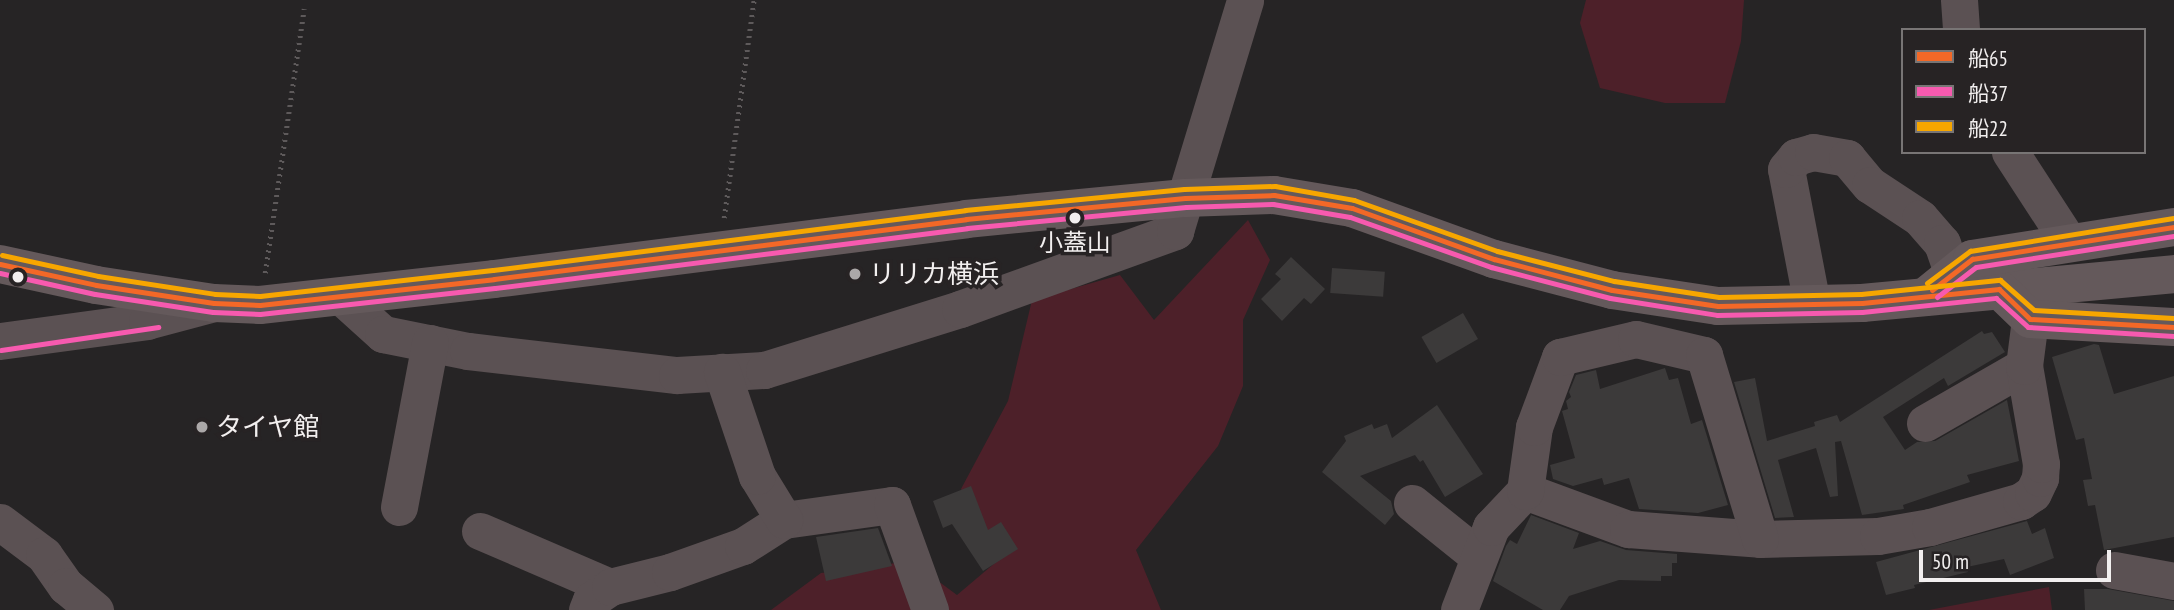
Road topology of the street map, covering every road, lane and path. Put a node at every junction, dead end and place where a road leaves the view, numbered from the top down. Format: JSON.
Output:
{"nodes":[{"id":1,"x":754,"y":0,"type":"edge"},
{"id":2,"x":1245,"y":0,"type":"edge"},
{"id":3,"x":1959,"y":0,"type":"edge"},
{"id":4,"x":304,"y":9,"type":"dead end"},
{"id":5,"x":1961,"y":28,"type":"edge"},
{"id":6,"x":2011,"y":154,"type":"edge"},
{"id":7,"x":1185,"y":198,"type":"junction"},
{"id":8,"x":2174,"y":227,"type":"edge"},
{"id":9,"x":2068,"y":242,"type":"junction"},
{"id":10,"x":719,"y":251,"type":"junction"},
{"id":11,"x":0,"y":264,"type":"edge"},
{"id":12,"x":1952,"y":272,"type":"junction"},
{"id":13,"x":2174,"y":274,"type":"edge"},
{"id":14,"x":1999,"y":289,"type":"junction"},
{"id":15,"x":343,"y":298,"type":"junction"},
{"id":16,"x":1924,"y":298,"type":"junction"},
{"id":17,"x":214,"y":303,"type":"junction"},
{"id":18,"x":1812,"y":304,"type":"junction"},
{"id":19,"x":260,"y":305,"type":"junction"},
{"id":20,"x":2030,"y":320,"type":"junction"},
{"id":21,"x":2174,"y":327,"type":"edge"},
{"id":22,"x":0,"y":341,"type":"edge"},
{"id":23,"x":430,"y":343,"type":"junction"},
{"id":24,"x":2024,"y":366,"type":"junction"},
{"id":25,"x":722,"y":372,"type":"junction"},
{"id":26,"x":1933,"y":409,"type":"dead end"},
{"id":27,"x":1525,"y":491,"type":"junction"},
{"id":28,"x":1412,"y":503,"type":"dead end"},
{"id":29,"x":399,"y":507,"type":"dead end"},
{"id":30,"x":783,"y":520,"type":"junction"},
{"id":31,"x":0,"y":522,"type":"edge"},
{"id":32,"x":480,"y":531,"type":"dead end"},
{"id":33,"x":1760,"y":539,"type":"junction"},
{"id":34,"x":1478,"y":556,"type":"junction"},
{"id":35,"x":2114,"y":570,"type":"dead end"},
{"id":36,"x":2174,"y":581,"type":"edge"},
{"id":37,"x":598,"y":598,"type":"edge"},
{"id":38,"x":95,"y":610,"type":"edge"},
{"id":39,"x":930,"y":610,"type":"edge"},
{"id":40,"x":1459,"y":610,"type":"edge"}],
"edges":[{"from":1,"to":10,"type":"path"},
{"from":2,"to":7,"type":"street"},
{"from":3,"to":5,"type":"street"},
{"from":4,"to":19,"type":"path"},
{"from":6,"to":9,"type":"street"},
{"from":7,"to":10,"type":"main road"},
{"from":7,"to":18,"type":"main road"},
{"from":7,"to":25,"type":"street"},
{"from":8,"to":9,"type":"main road"},
{"from":9,"to":12,"type":"main road"},
{"from":10,"to":15,"type":"main road"},
{"from":11,"to":17,"type":"main road"},
{"from":12,"to":16,"type":"main road"},
{"from":12,"to":18,"type":"street"},
{"from":13,"to":14,"type":"main road"},
{"from":14,"to":16,"type":"main road"},
{"from":14,"to":20,"type":"main road"},
{"from":15,"to":19,"type":"main road"},
{"from":15,"to":23,"type":"street"},
{"from":16,"to":18,"type":"main road"},
{"from":17,"to":19,"type":"main road"},
{"from":17,"to":22,"type":"street"},
{"from":20,"to":21,"type":"main road"},
{"from":20,"to":24,"type":"street"},
{"from":23,"to":25,"type":"street"},
{"from":23,"to":29,"type":"street"},
{"from":24,"to":26,"type":"street"},
{"from":24,"to":33,"type":"street"},
{"from":25,"to":30,"type":"street"},
{"from":27,"to":33,"type":"street"},
{"from":27,"to":33,"type":"street"},
{"from":27,"to":34,"type":"street"},
{"from":28,"to":34,"type":"street"},
{"from":30,"to":37,"type":"street"},
{"from":30,"to":39,"type":"street"},
{"from":31,"to":38,"type":"street"},
{"from":32,"to":37,"type":"street"},
{"from":34,"to":40,"type":"street"},
{"from":35,"to":36,"type":"street"}]}
